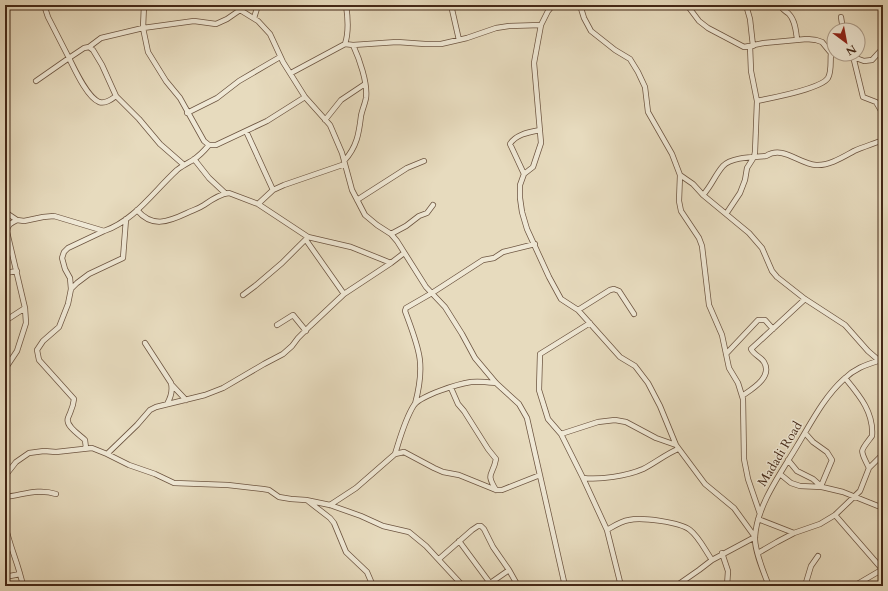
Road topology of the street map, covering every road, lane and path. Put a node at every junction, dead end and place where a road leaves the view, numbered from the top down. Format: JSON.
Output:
{"nodes":[{"id":1,"x":44,"y":5,"type":"edge"},
{"id":2,"x":144,"y":5,"type":"edge"},
{"id":3,"x":232,"y":5,"type":"edge"},
{"id":4,"x":258,"y":5,"type":"edge"},
{"id":5,"x":346,"y":5,"type":"edge"},
{"id":6,"x":451,"y":5,"type":"edge"},
{"id":7,"x":553,"y":5,"type":"edge"},
{"id":8,"x":580,"y":5,"type":"edge"},
{"id":9,"x":688,"y":5,"type":"edge"},
{"id":10,"x":746,"y":5,"type":"edge"},
{"id":11,"x":780,"y":5,"type":"edge"},
{"id":12,"x":240,"y":10,"type":"junction"},
{"id":13,"x":840,"y":17,"type":"dead end"},
{"id":14,"x":254,"y":18,"type":"junction"},
{"id":15,"x":841,"y":22,"type":"edge"},
{"id":16,"x":541,"y":26,"type":"junction"},
{"id":17,"x":143,"y":28,"type":"junction"},
{"id":18,"x":797,"y":39,"type":"junction"},
{"id":19,"x":459,"y":40,"type":"junction"},
{"id":20,"x":345,"y":44,"type":"junction"},
{"id":21,"x":353,"y":45,"type":"junction"},
{"id":22,"x":751,"y":46,"type":"junction"},
{"id":23,"x":826,"y":46,"type":"edge"},
{"id":24,"x":90,"y":47,"type":"junction"},
{"id":25,"x":883,"y":48,"type":"edge"},
{"id":26,"x":280,"y":57,"type":"junction"},
{"id":27,"x":69,"y":58,"type":"junction"},
{"id":28,"x":866,"y":61,"type":"edge"},
{"id":29,"x":831,"y":62,"type":"edge"},
{"id":30,"x":854,"y":62,"type":"edge"},
{"id":31,"x":291,"y":73,"type":"junction"},
{"id":32,"x":36,"y":81,"type":"dead end"},
{"id":33,"x":365,"y":84,"type":"junction"},
{"id":34,"x":116,"y":96,"type":"junction"},
{"id":35,"x":305,"y":97,"type":"junction"},
{"id":36,"x":757,"y":101,"type":"junction"},
{"id":37,"x":187,"y":112,"type":"junction"},
{"id":38,"x":883,"y":114,"type":"edge"},
{"id":39,"x":325,"y":120,"type":"junction"},
{"id":40,"x":246,"y":130,"type":"junction"},
{"id":41,"x":540,"y":130,"type":"junction"},
{"id":42,"x":883,"y":140,"type":"edge"},
{"id":43,"x":209,"y":146,"type":"junction"},
{"id":44,"x":754,"y":157,"type":"junction"},
{"id":45,"x":194,"y":159,"type":"junction"},
{"id":46,"x":424,"y":161,"type":"dead end"},
{"id":47,"x":344,"y":163,"type":"junction"},
{"id":48,"x":184,"y":165,"type":"junction"},
{"id":49,"x":524,"y":174,"type":"junction"},
{"id":50,"x":680,"y":175,"type":"junction"},
{"id":51,"x":273,"y":190,"type":"junction"},
{"id":52,"x":225,"y":193,"type":"junction"},
{"id":53,"x":703,"y":195,"type":"junction"},
{"id":54,"x":357,"y":200,"type":"junction"},
{"id":55,"x":258,"y":204,"type":"junction"},
{"id":56,"x":433,"y":205,"type":"dead end"},
{"id":57,"x":137,"y":210,"type":"junction"},
{"id":58,"x":5,"y":212,"type":"edge"},
{"id":59,"x":726,"y":214,"type":"junction"},
{"id":60,"x":126,"y":219,"type":"junction"},
{"id":61,"x":17,"y":220,"type":"junction"},
{"id":62,"x":104,"y":231,"type":"junction"},
{"id":63,"x":6,"y":232,"type":"edge"},
{"id":64,"x":391,"y":234,"type":"junction"},
{"id":65,"x":307,"y":239,"type":"junction"},
{"id":66,"x":535,"y":244,"type":"junction"},
{"id":67,"x":404,"y":253,"type":"junction"},
{"id":68,"x":391,"y":263,"type":"junction"},
{"id":69,"x":17,"y":271,"type":"junction"},
{"id":70,"x":5,"y":273,"type":"edge"},
{"id":71,"x":71,"y":289,"type":"junction"},
{"id":72,"x":432,"y":293,"type":"junction"},
{"id":73,"x":344,"y":294,"type":"junction"},
{"id":74,"x":242,"y":295,"type":"dead end"},
{"id":75,"x":805,"y":299,"type":"junction"},
{"id":76,"x":25,"y":308,"type":"junction"},
{"id":77,"x":578,"y":310,"type":"junction"},
{"id":78,"x":634,"y":314,"type":"dead end"},
{"id":79,"x":5,"y":321,"type":"edge"},
{"id":80,"x":590,"y":323,"type":"junction"},
{"id":81,"x":277,"y":325,"type":"dead end"},
{"id":82,"x":773,"y":329,"type":"junction"},
{"id":83,"x":306,"y":330,"type":"junction"},
{"id":84,"x":145,"y":343,"type":"dead end"},
{"id":85,"x":726,"y":354,"type":"junction"},
{"id":86,"x":881,"y":362,"type":"edge"},
{"id":87,"x":5,"y":369,"type":"edge"},
{"id":88,"x":845,"y":378,"type":"junction"},
{"id":89,"x":496,"y":383,"type":"junction"},
{"id":90,"x":171,"y":384,"type":"junction"},
{"id":91,"x":451,"y":388,"type":"junction"},
{"id":92,"x":742,"y":396,"type":"junction"},
{"id":93,"x":186,"y":400,"type":"junction"},
{"id":94,"x":167,"y":404,"type":"junction"},
{"id":95,"x":415,"y":404,"type":"junction"},
{"id":96,"x":805,"y":433,"type":"junction"},
{"id":97,"x":561,"y":434,"type":"junction"},
{"id":98,"x":677,"y":447,"type":"junction"},
{"id":99,"x":86,"y":448,"type":"junction"},
{"id":100,"x":107,"y":454,"type":"junction"},
{"id":101,"x":395,"y":454,"type":"junction"},
{"id":102,"x":883,"y":454,"type":"edge"},
{"id":103,"x":788,"y":460,"type":"junction"},
{"id":104,"x":869,"y":468,"type":"junction"},
{"id":105,"x":780,"y":474,"type":"junction"},
{"id":106,"x":540,"y":475,"type":"junction"},
{"id":107,"x":5,"y":476,"type":"edge"},
{"id":108,"x":583,"y":478,"type":"junction"},
{"id":109,"x":821,"y":486,"type":"junction"},
{"id":110,"x":496,"y":490,"type":"junction"},
{"id":111,"x":860,"y":492,"type":"junction"},
{"id":112,"x":56,"y":494,"type":"dead end"},
{"id":113,"x":855,"y":496,"type":"junction"},
{"id":114,"x":5,"y":497,"type":"edge"},
{"id":115,"x":306,"y":500,"type":"junction"},
{"id":116,"x":862,"y":500,"type":"junction"},
{"id":117,"x":330,"y":505,"type":"junction"},
{"id":118,"x":882,"y":507,"type":"edge"},
{"id":119,"x":835,"y":514,"type":"junction"},
{"id":120,"x":759,"y":517,"type":"junction"},
{"id":121,"x":5,"y":524,"type":"edge"},
{"id":122,"x":606,"y":530,"type":"junction"},
{"id":123,"x":794,"y":533,"type":"junction"},
{"id":124,"x":755,"y":537,"type":"junction"},
{"id":125,"x":6,"y":539,"type":"edge"},
{"id":126,"x":459,"y":541,"type":"junction"},
{"id":127,"x":722,"y":553,"type":"junction"},
{"id":128,"x":758,"y":553,"type":"junction"},
{"id":129,"x":818,"y":556,"type":"dead end"},
{"id":130,"x":439,"y":559,"type":"junction"},
{"id":131,"x":712,"y":560,"type":"junction"},
{"id":132,"x":883,"y":569,"type":"edge"},
{"id":133,"x":508,"y":570,"type":"junction"},
{"id":134,"x":20,"y":574,"type":"junction"},
{"id":135,"x":5,"y":578,"type":"edge"},
{"id":136,"x":488,"y":584,"type":"edge"},
{"id":137,"x":23,"y":586,"type":"edge"},
{"id":138,"x":373,"y":586,"type":"edge"},
{"id":139,"x":463,"y":586,"type":"edge"},
{"id":140,"x":518,"y":586,"type":"edge"},
{"id":141,"x":565,"y":586,"type":"edge"},
{"id":142,"x":621,"y":586,"type":"edge"},
{"id":143,"x":676,"y":586,"type":"edge"},
{"id":144,"x":727,"y":586,"type":"edge"},
{"id":145,"x":769,"y":586,"type":"edge"},
{"id":146,"x":805,"y":586,"type":"edge"},
{"id":147,"x":854,"y":586,"type":"edge"}],
"edges":[{"from":1,"to":27,"type":"street"},
{"from":2,"to":17,"type":"street"},
{"from":3,"to":12,"type":"street"},
{"from":4,"to":14,"type":"street"},
{"from":5,"to":20,"type":"street"},
{"from":6,"to":19,"type":"street"},
{"from":7,"to":16,"type":"street"},
{"from":8,"to":50,"type":"street"},
{"from":9,"to":22,"type":"street"},
{"from":10,"to":22,"type":"street"},
{"from":11,"to":18,"type":"street"},
{"from":12,"to":14,"type":"street"},
{"from":12,"to":17,"type":"street"},
{"from":13,"to":15,"type":"street"},
{"from":14,"to":26,"type":"street"},
{"from":16,"to":19,"type":"street"},
{"from":16,"to":41,"type":"street"},
{"from":17,"to":24,"type":"street"},
{"from":17,"to":37,"type":"street"},
{"from":18,"to":22,"type":"street"},
{"from":18,"to":23,"type":"street"},
{"from":19,"to":21,"type":"street"},
{"from":20,"to":21,"type":"street"},
{"from":20,"to":31,"type":"street"},
{"from":21,"to":33,"type":"street"},
{"from":22,"to":36,"type":"street"},
{"from":24,"to":27,"type":"street"},
{"from":24,"to":34,"type":"street"},
{"from":25,"to":28,"type":"street"},
{"from":26,"to":31,"type":"street"},
{"from":26,"to":37,"type":"street"},
{"from":27,"to":32,"type":"street"},
{"from":27,"to":34,"type":"street"},
{"from":29,"to":36,"type":"street"},
{"from":30,"to":38,"type":"street"},
{"from":31,"to":35,"type":"street"},
{"from":33,"to":39,"type":"street"},
{"from":33,"to":47,"type":"street"},
{"from":34,"to":48,"type":"street"},
{"from":35,"to":39,"type":"street"},
{"from":35,"to":40,"type":"street"},
{"from":36,"to":44,"type":"street"},
{"from":37,"to":43,"type":"street"},
{"from":39,"to":47,"type":"street"},
{"from":40,"to":43,"type":"street"},
{"from":40,"to":51,"type":"street"},
{"from":41,"to":49,"type":"street"},
{"from":41,"to":49,"type":"street"},
{"from":42,"to":44,"type":"street"},
{"from":43,"to":45,"type":"street"},
{"from":44,"to":53,"type":"street"},
{"from":44,"to":59,"type":"street"},
{"from":45,"to":48,"type":"street"},
{"from":45,"to":52,"type":"street"},
{"from":46,"to":54,"type":"street"},
{"from":47,"to":51,"type":"street"},
{"from":47,"to":54,"type":"street"},
{"from":48,"to":57,"type":"street"},
{"from":49,"to":66,"type":"street"},
{"from":50,"to":53,"type":"street"},
{"from":50,"to":85,"type":"street"},
{"from":51,"to":55,"type":"street"},
{"from":52,"to":55,"type":"street"},
{"from":52,"to":57,"type":"street"},
{"from":53,"to":59,"type":"street"},
{"from":54,"to":64,"type":"street"},
{"from":55,"to":65,"type":"street"},
{"from":56,"to":64,"type":"street"},
{"from":57,"to":60,"type":"street"},
{"from":58,"to":61,"type":"street"},
{"from":59,"to":75,"type":"street"},
{"from":60,"to":62,"type":"street"},
{"from":60,"to":71,"type":"street"},
{"from":61,"to":62,"type":"street"},
{"from":61,"to":63,"type":"street"},
{"from":62,"to":71,"type":"street"},
{"from":63,"to":69,"type":"street"},
{"from":64,"to":67,"type":"street"},
{"from":65,"to":68,"type":"street"},
{"from":65,"to":73,"type":"street"},
{"from":65,"to":74,"type":"street"},
{"from":66,"to":72,"type":"street"},
{"from":66,"to":77,"type":"street"},
{"from":67,"to":68,"type":"street"},
{"from":67,"to":72,"type":"street"},
{"from":68,"to":73,"type":"street"},
{"from":69,"to":70,"type":"street"},
{"from":69,"to":76,"type":"street"},
{"from":71,"to":99,"type":"street"},
{"from":72,"to":89,"type":"street"},
{"from":72,"to":95,"type":"street"},
{"from":73,"to":83,"type":"street"},
{"from":75,"to":82,"type":"street"},
{"from":75,"to":86,"type":"street"},
{"from":76,"to":79,"type":"street"},
{"from":76,"to":87,"type":"street"},
{"from":77,"to":78,"type":"street"},
{"from":77,"to":80,"type":"street"},
{"from":80,"to":97,"type":"street"},
{"from":80,"to":98,"type":"street"},
{"from":81,"to":83,"type":"street"},
{"from":82,"to":85,"type":"street"},
{"from":82,"to":92,"type":"street"},
{"from":83,"to":93,"type":"street"},
{"from":84,"to":90,"type":"street"},
{"from":85,"to":92,"type":"street"},
{"from":86,"to":88,"type":"street","name":"Madadi Road"},
{"from":88,"to":96,"type":"street","name":"Madadi Road"},
{"from":88,"to":104,"type":"street"},
{"from":89,"to":91,"type":"street"},
{"from":89,"to":106,"type":"street"},
{"from":90,"to":93,"type":"street"},
{"from":90,"to":94,"type":"street"},
{"from":91,"to":95,"type":"street"},
{"from":91,"to":110,"type":"street"},
{"from":92,"to":120,"type":"street"},
{"from":93,"to":94,"type":"street"},
{"from":94,"to":100,"type":"street"},
{"from":95,"to":101,"type":"street"},
{"from":96,"to":103,"type":"street","name":"Madadi Road"},
{"from":96,"to":109,"type":"street"},
{"from":97,"to":98,"type":"street"},
{"from":97,"to":108,"type":"street"},
{"from":98,"to":108,"type":"street"},
{"from":98,"to":124,"type":"street"},
{"from":99,"to":100,"type":"street"},
{"from":99,"to":107,"type":"street"},
{"from":100,"to":115,"type":"street"},
{"from":101,"to":110,"type":"street"},
{"from":101,"to":117,"type":"street"},
{"from":102,"to":104,"type":"street"},
{"from":103,"to":105,"type":"street","name":"Madadi Road"},
{"from":103,"to":109,"type":"street"},
{"from":104,"to":111,"type":"street"},
{"from":105,"to":109,"type":"street"},
{"from":105,"to":120,"type":"street","name":"Madadi Road"},
{"from":106,"to":110,"type":"street"},
{"from":106,"to":141,"type":"street"},
{"from":108,"to":122,"type":"street"},
{"from":109,"to":113,"type":"street"},
{"from":111,"to":113,"type":"street"},
{"from":111,"to":116,"type":"street"},
{"from":112,"to":114,"type":"street"},
{"from":113,"to":116,"type":"street"},
{"from":113,"to":119,"type":"street"},
{"from":115,"to":117,"type":"street"},
{"from":115,"to":138,"type":"street"},
{"from":116,"to":118,"type":"street"},
{"from":117,"to":130,"type":"street"},
{"from":119,"to":123,"type":"street"},
{"from":119,"to":132,"type":"street"},
{"from":120,"to":123,"type":"street"},
{"from":120,"to":124,"type":"street","name":"Madadi Road"},
{"from":121,"to":125,"type":"street"},
{"from":122,"to":131,"type":"street"},
{"from":122,"to":142,"type":"street"},
{"from":123,"to":128,"type":"street"},
{"from":124,"to":127,"type":"street"},
{"from":124,"to":128,"type":"street","name":"Madadi Road"},
{"from":125,"to":134,"type":"street"},
{"from":126,"to":130,"type":"street"},
{"from":126,"to":133,"type":"street"},
{"from":126,"to":136,"type":"street"},
{"from":127,"to":131,"type":"street"},
{"from":127,"to":144,"type":"street"},
{"from":128,"to":145,"type":"street","name":"Madadi Road"},
{"from":129,"to":146,"type":"street"},
{"from":130,"to":139,"type":"street"},
{"from":131,"to":143,"type":"street"},
{"from":132,"to":147,"type":"street"},
{"from":133,"to":136,"type":"street"},
{"from":133,"to":140,"type":"street"},
{"from":134,"to":135,"type":"street"},
{"from":134,"to":137,"type":"street"}]}
